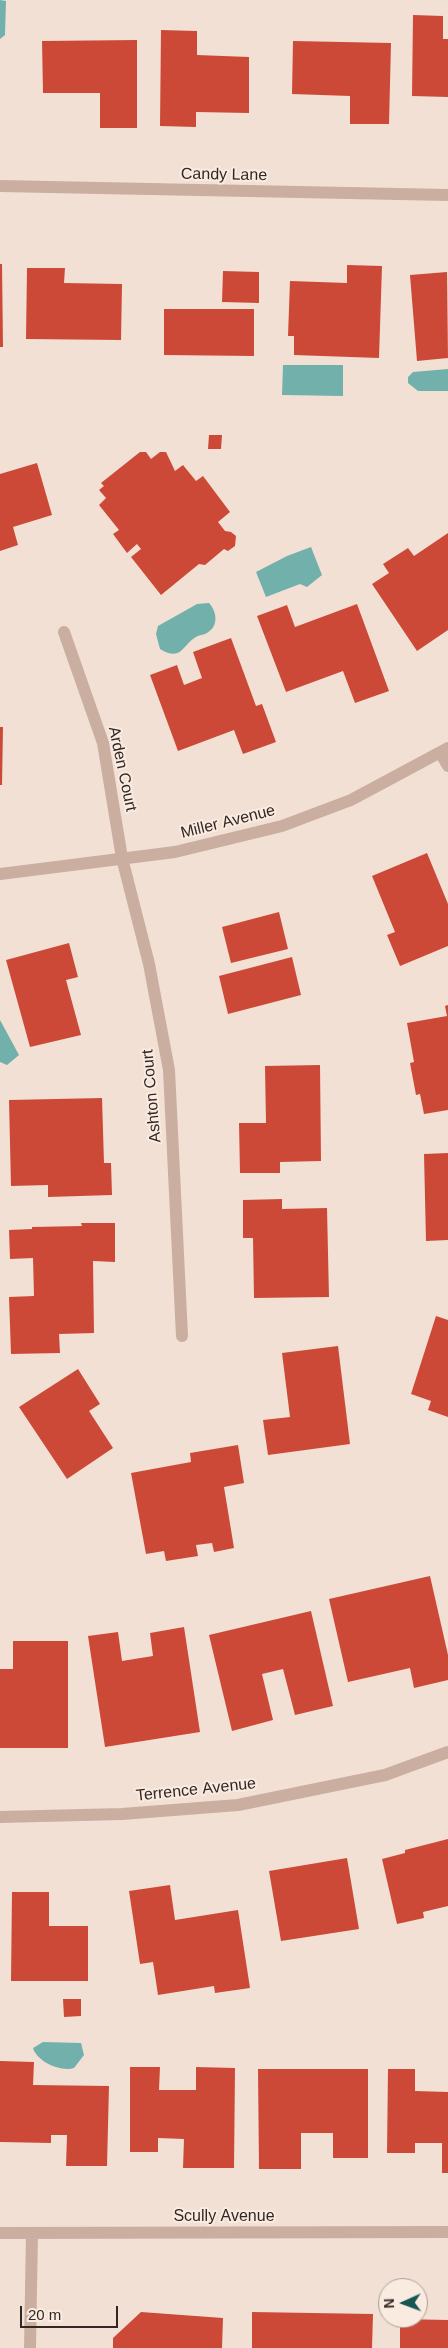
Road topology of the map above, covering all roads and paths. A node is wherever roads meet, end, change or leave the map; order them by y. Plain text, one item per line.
1 (0, 186) edge
2 (448, 195) edge
3 (64, 632) dead end
4 (444, 751) edge
5 (448, 766) edge
6 (122, 858) junction
7 (0, 874) edge
8 (182, 1336) dead end
9 (448, 1752) edge
10 (0, 1817) edge
11 (448, 2232) edge
12 (0, 2233) edge
13 (32, 2233) junction
14 (30, 2348) edge

1 - 2 street, Candy Lane
3 - 6 street, Arden Court
4 - 5 street
4 - 6 street, Miller Avenue
6 - 7 street, Miller Avenue
6 - 8 street, Ashton Court
9 - 10 street, Terrence Avenue
11 - 13 street, Scully Avenue
12 - 13 street, Scully Avenue
13 - 14 street

